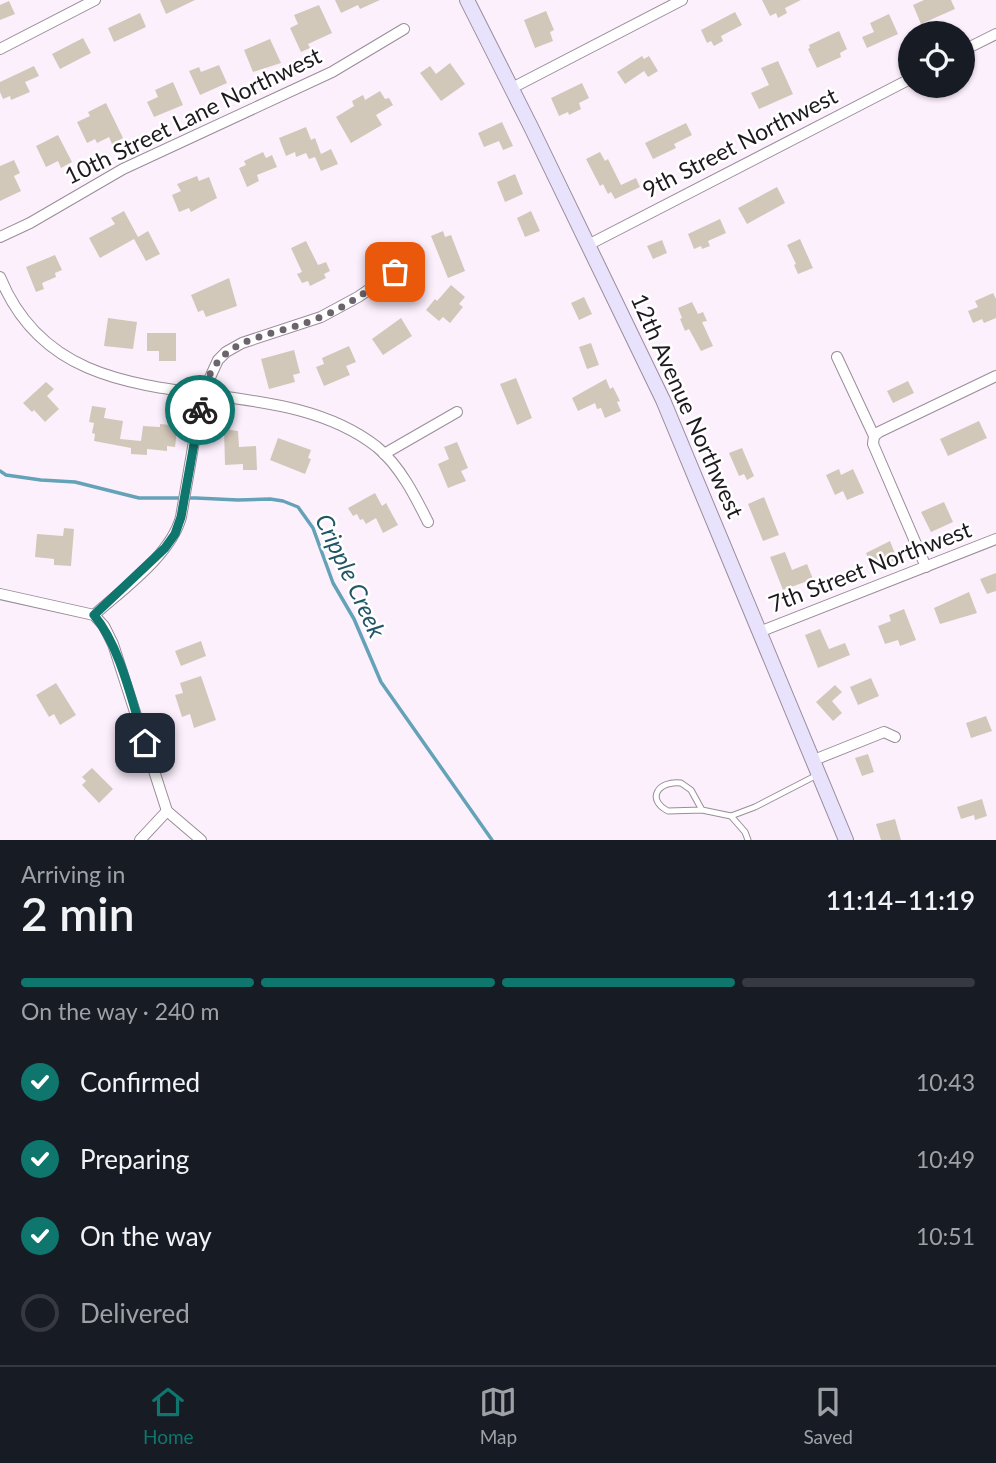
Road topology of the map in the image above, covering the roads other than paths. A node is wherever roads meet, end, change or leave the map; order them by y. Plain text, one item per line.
1 (95, 0) edge
2 (467, 0) edge
3 (682, 0) edge
4 (404, 29) dead end
5 (996, 34) edge
6 (975, 44) edge
7 (0, 48) edge
8 (898, 85) edge
9 (512, 88) junction
10 (0, 237) edge
11 (589, 245) junction
12 (395, 272) dead end
13 (0, 277) edge
14 (837, 357) dead end
15 (996, 376) edge
16 (202, 395) junction
17 (457, 411) dead end
18 (874, 436) junction
19 (384, 454) junction
20 (428, 522) dead end
21 (996, 540) edge
22 (926, 568) junction
23 (0, 594) edge
24 (94, 615) junction
25 (759, 632) junction
26 (895, 737) dead end
27 (816, 767) junction
28 (702, 810) junction
29 (167, 811) junction
30 (731, 816) junction
31 (140, 840) edge
32 (201, 840) edge
33 (748, 840) edge
34 (846, 840) edge

1 - 7 street
2 - 9 main road, 12th Avenue Northwest
3 - 9 street
4 - 10 street, 10th Street Lane Northwest
5 - 6 street
8 - 11 street, 9th Street Northwest
9 - 11 main road, 12th Avenue Northwest
11 - 25 main road, 12th Avenue Northwest
12 - 16 street
13 - 16 street
14 - 18 street
15 - 18 street
16 - 19 street
16 - 24 street
17 - 19 street
18 - 22 street
19 - 20 street
21 - 22 street, 7th Street Northwest
22 - 25 street, 7th Street Northwest
23 - 24 street
24 - 29 street
25 - 27 main road, 12th Avenue Northwest
26 - 27 street
27 - 30 lane
27 - 34 main road, 12th Avenue Northwest
28 - 28 lane
28 - 30 lane
29 - 31 street
29 - 32 street
30 - 33 lane

